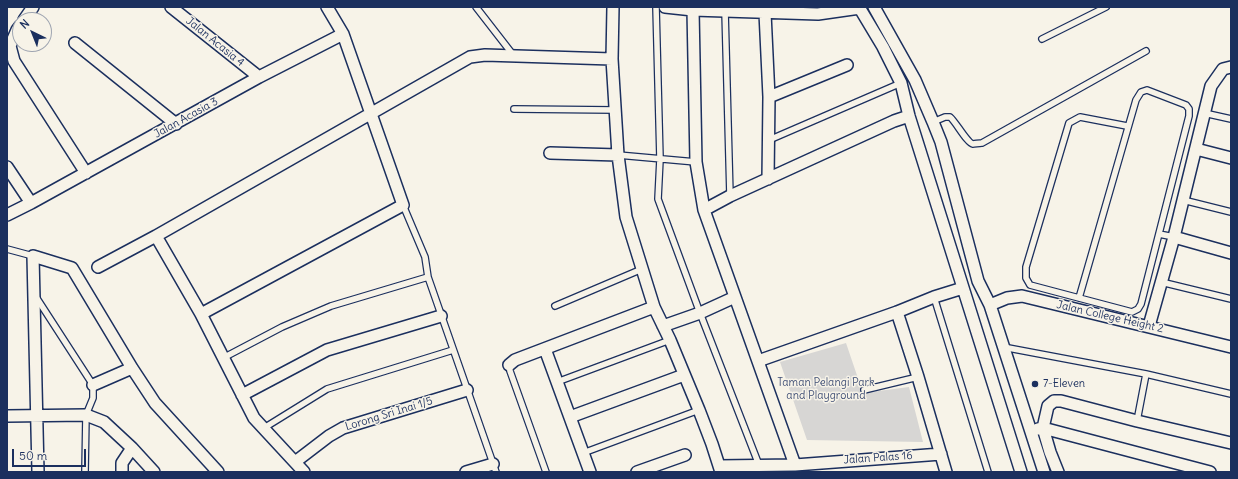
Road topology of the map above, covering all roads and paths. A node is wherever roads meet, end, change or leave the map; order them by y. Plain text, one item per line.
1 (171, 7) edge
2 (327, 7) edge
3 (476, 7) edge
4 (613, 7) edge
5 (656, 7) edge
6 (665, 7) edge
7 (874, 7) edge
8 (1106, 7) edge
9 (859, 8) edge
10 (693, 10) junction
11 (725, 11) junction
12 (765, 13) junction
13 (343, 34) junction
14 (1042, 39) dead end
15 (12, 41) edge
16 (75, 43) dead end
17 (1146, 51) dead end
18 (514, 56) junction
19 (612, 59) junction
20 (847, 65) dead end
21 (1227, 68) edge
22 (259, 77) junction
23 (902, 83) junction
24 (769, 97) junction
25 (514, 109) dead end
26 (616, 110) junction
27 (1204, 113) junction
28 (371, 114) junction
29 (909, 116) junction
30 (1231, 119) edge
31 (933, 122) junction
32 (176, 124) junction
33 (1128, 126) junction
34 (769, 140) junction
35 (1196, 148) junction
36 (550, 153) dead end
37 (618, 155) junction
38 (1231, 158) edge
39 (660, 159) junction
40 (696, 162) junction
41 (7, 167) edge
42 (86, 173) junction
43 (768, 180) junction
44 (730, 196) junction
45 (1182, 200) junction
46 (31, 204) junction
47 (403, 205) junction
48 (704, 210) junction
49 (1231, 212) edge
50 (7, 215) edge
51 (1159, 234) junction
52 (156, 236) junction
53 (1174, 237) junction
54 (7, 249) edge
55 (1231, 253) edge
56 (33, 256) junction
57 (98, 267) dead end
58 (642, 269) junction
59 (428, 277) junction
60 (1161, 282) junction
61 (962, 288) junction
62 (34, 294) junction
63 (735, 297) junction
64 (934, 297) junction
65 (1079, 298) junction
66 (1231, 299) edge
67 (990, 305) junction
68 (555, 306) dead end
69 (654, 307) junction
70 (897, 312) junction
71 (700, 313) junction
72 (201, 314) junction
73 (441, 316) junction
74 (663, 326) junction
75 (1149, 326) junction
76 (670, 340) junction
77 (1003, 346) junction
78 (1231, 347) edge
79 (545, 349) junction
80 (453, 350) junction
81 (223, 358) junction
82 (758, 361) junction
83 (509, 365) joint
84 (132, 368) junction
85 (1146, 374) junction
86 (684, 375) junction
87 (918, 377) junction
88 (557, 382) junction
89 (93, 386) junction
90 (467, 390) junction
91 (864, 390) dead end
92 (1231, 394) edge
93 (242, 395) junction
94 (698, 410) junction
95 (86, 414) junction
96 (7, 416) edge
97 (36, 416) junction
98 (570, 417) junction
99 (1137, 421) junction
100 (264, 428) junction
101 (1043, 428) junction
102 (1030, 430) junction
103 (1231, 443) edge
104 (132, 448) junction
105 (583, 453) junction
106 (941, 454) junction
107 (685, 455) dead end
108 (295, 462) junction
109 (759, 465) junction
110 (795, 465) junction
111 (122, 468) edge
112 (494, 468) edge
113 (720, 469) edge
114 (587, 471) edge
115 (38, 472) edge
116 (85, 472) edge
117 (130, 472) edge
118 (154, 472) edge
119 (218, 472) edge
120 (304, 472) edge
121 (466, 472) edge
122 (546, 472) edge
123 (638, 472) edge
124 (946, 472) edge
125 (988, 472) edge
126 (1021, 472) edge
127 (1044, 472) edge
128 (1058, 472) edge
129 (1210, 472) edge

1 - 22 street, Jalan Acasia 4
2 - 13 street
3 - 18 lane
4 - 19 street
5 - 39 lane
6 - 10 street
7 - 31 street
8 - 14 lane
9 - 12 street
9 - 23 street
10 - 11 street
10 - 40 street
11 - 12 street
11 - 44 lane
12 - 24 street
13 - 22 street, Jalan Acasia 3
13 - 28 street
15 - 42 street
16 - 32 street
17 - 31 lane
18 - 19 street
18 - 28 street
19 - 26 street
20 - 24 street
21 - 27 street
22 - 32 street, Jalan Acasia 3
23 - 29 street
23 - 34 lane
24 - 34 street
25 - 26 lane
26 - 37 street
27 - 30 lane
27 - 35 street
28 - 47 street
28 - 52 street
29 - 43 street
29 - 61 street
31 - 67 street
32 - 42 street, Jalan Acasia 3
33 - 51 lane
33 - 65 lane
33 - 65 lane
34 - 43 street
35 - 38 street
35 - 45 street
36 - 37 street
37 - 39 lane
37 - 58 street
39 - 40 lane
39 - 71 lane
40 - 48 street
41 - 46 street
42 - 46 street, Jalan Acasia 3
43 - 44 street
44 - 48 street
45 - 49 lane
45 - 53 street
46 - 50 street, Jalan Acasia 3
47 - 59 lane
47 - 72 street
48 - 63 street
51 - 53 lane
51 - 65 lane
52 - 57 street
52 - 72 street
53 - 55 street
53 - 60 street
54 - 56 lane
56 - 62 street
56 - 84 street
58 - 68 lane
58 - 69 street
59 - 73 lane
59 - 81 lane
60 - 66 lane
60 - 75 street
61 - 64 street
61 - 126 street
62 - 89 lane
62 - 97 street
63 - 71 street
63 - 82 street
64 - 70 street
64 - 125 lane
67 - 75 street, Jalan College Height 2
67 - 77 street
69 - 74 street
69 - 79 street
70 - 82 street
70 - 87 street
71 - 74 street
71 - 109 lane
72 - 81 street
73 - 80 lane
73 - 93 street
74 - 76 street
75 - 78 street, Jalan College Height 2
76 - 86 street
76 - 88 lane
77 - 85 lane
77 - 102 street
79 - 83 street
79 - 88 street
80 - 90 lane
80 - 100 lane
81 - 93 street
82 - 110 street
83 - 122 lane
84 - 89 street
84 - 119 street
85 - 92 lane
85 - 99 lane
86 - 94 street
86 - 98 street
87 - 91 lane
87 - 106 street
88 - 98 street
89 - 95 lane
90 - 108 street, Lorong Sri Inai 1/5
90 - 112 lane
93 - 100 street
94 - 105 lane
94 - 113 street
95 - 97 street
95 - 104 street
95 - 116 lane
96 - 97 street
97 - 115 street
98 - 105 street
99 - 101 street
99 - 103 street
100 - 108 street
101 - 102 street
101 - 128 street
101 - 129 street
102 - 127 street
104 - 111 street
104 - 118 street
105 - 114 street
106 - 110 street, Jalan Palas 16
106 - 124 street
107 - 123 street
108 - 120 street
109 - 110 street, Jalan Palas 16
109 - 113 street, Jalan Palas 16
111 - 117 street
112 - 121 street

